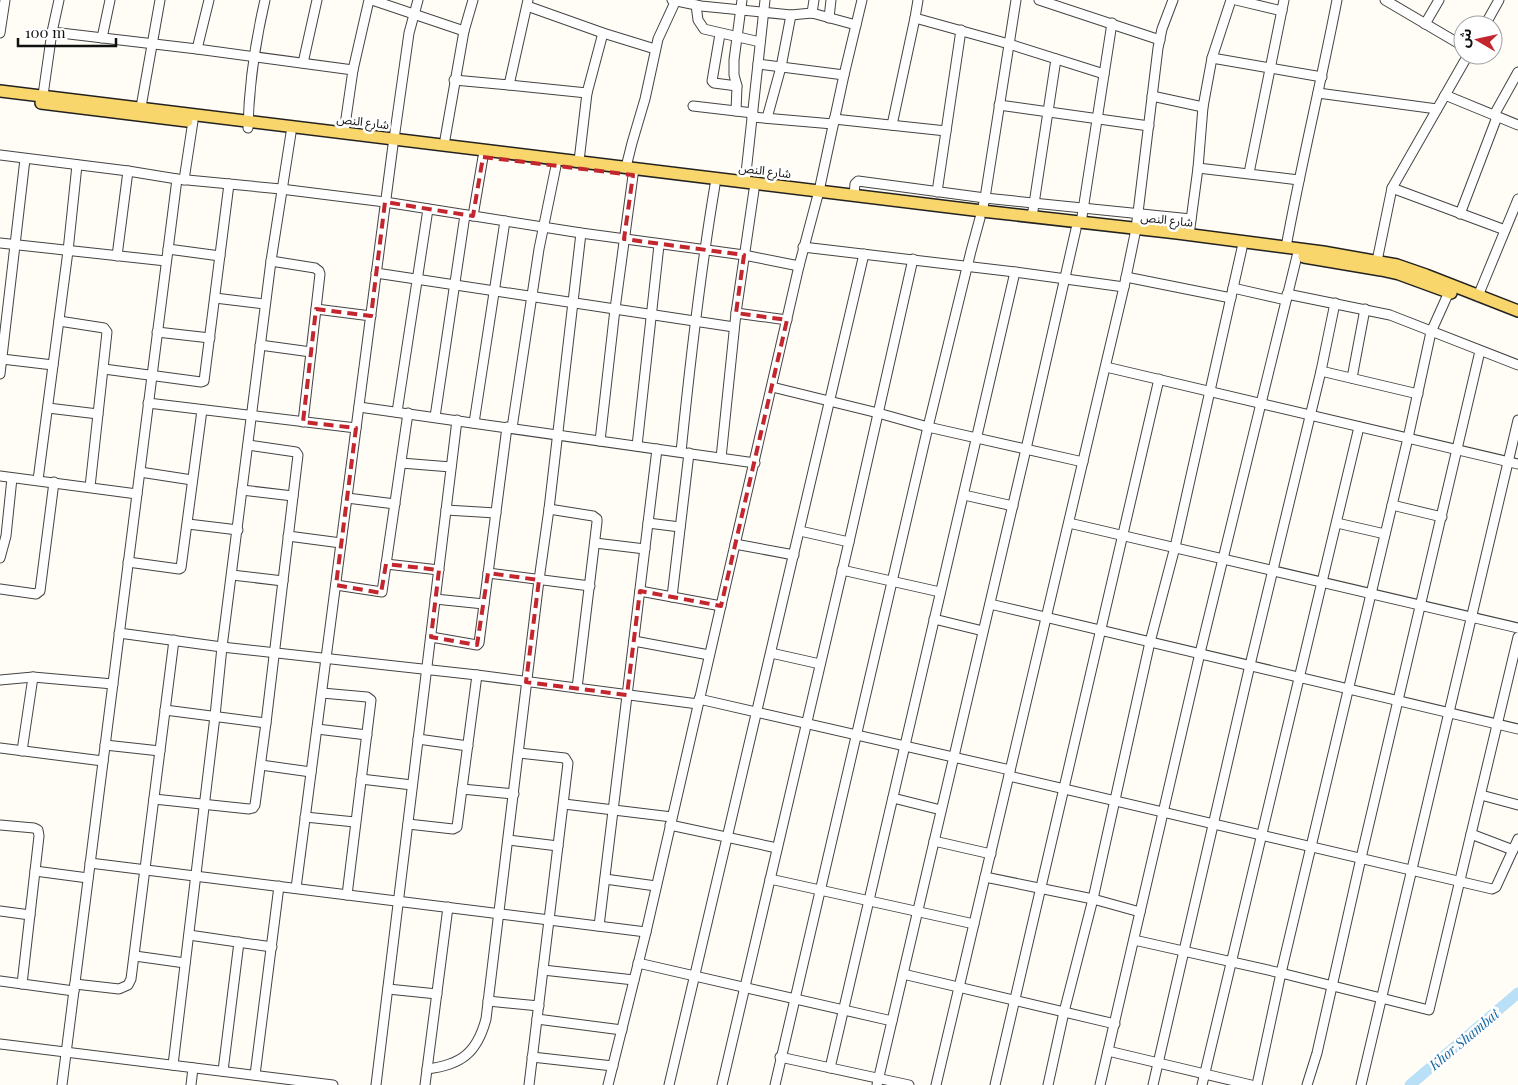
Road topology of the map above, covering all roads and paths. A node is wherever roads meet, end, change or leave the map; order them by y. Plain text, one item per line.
1 (5, 0) edge
2 (59, 0) edge
3 (110, 0) edge
4 (160, 0) edge
5 (209, 0) edge
6 (264, 0) edge
7 (317, 0) edge
8 (370, 0) edge
9 (418, 0) edge
10 (473, 0) edge
11 (674, 0) edge
12 (765, 0) edge
13 (814, 0) edge
14 (831, 0) edge
15 (862, 0) edge
16 (918, 0) edge
17 (1016, 0) edge
18 (1039, 0) edge
19 (1173, 0) edge
20 (1231, 0) edge
21 (1236, 0) edge
22 (1284, 0) edge
23 (1337, 0) edge
24 (1385, 0) edge
25 (1439, 0) edge
26 (1499, 0) edge
27 (528, 3) edge
28 (1066, 4) edge
29 (696, 5) junction
30 (741, 5) edge
31 (1282, 11) junction
32 (764, 12) junction
33 (812, 13) junction
34 (414, 15) junction
35 (791, 15) junction
36 (1491, 15) edge
37 (829, 18) junction
38 (915, 18) junction
39 (1112, 23) junction
40 (1425, 24) junction
41 (856, 25) junction
42 (0, 27) edge
43 (961, 30) junction
44 (464, 31) junction
45 (52, 32) junction
46 (603, 33) junction
47 (720, 34) junction
48 (102, 38) junction
49 (737, 38) junction
50 (1160, 40) junction
51 (1453, 40) edge
52 (760, 42) junction
53 (152, 44) junction
54 (1009, 44) junction
55 (197, 49) junction
56 (655, 49) junction
57 (253, 56) junction
58 (716, 57) junction
59 (1212, 58) junction
60 (1056, 59) junction
61 (734, 60) junction
62 (303, 63) junction
63 (758, 64) junction
64 (1462, 65) edge
65 (781, 66) junction
66 (1272, 68) junction
67 (353, 70) junction
68 (1518, 72) edge
69 (1104, 74) junction
70 (844, 75) junction
71 (1322, 77) junction
72 (454, 80) junction
73 (509, 85) junction
74 (737, 86) junction
75 (0, 91) edge
76 (588, 92) junction
77 (1318, 93) junction
78 (43, 95) junction
79 (1445, 95) junction
80 (1152, 96) junction
81 (0, 98) edge
82 (999, 105) junction
83 (693, 106) dead end
84 (141, 107) junction
85 (1203, 107) junction
86 (1437, 109) junction
87 (736, 111) junction
88 (1048, 112) junction
89 (752, 115) junction
90 (1495, 116) junction
91 (767, 118) junction
92 (1097, 119) junction
93 (193, 121) junction
94 (834, 122) junction
95 (248, 124) junction
96 (892, 125) junction
97 (1149, 126) junction
98 (1518, 126) edge
99 (946, 131) junction
100 (344, 132) junction
101 (291, 133) junction
102 (393, 142) junction
103 (444, 145) junction
104 (0, 155) edge
105 (483, 157) junction
106 (26, 158) junction
107 (540, 161) junction
108 (579, 161) junction
109 (77, 165) junction
110 (556, 166) junction
111 (1198, 168) junction
112 (631, 170) junction
113 (128, 171) junction
114 (1249, 174) junction
115 (181, 179) junction
116 (1299, 180) junction
117 (745, 182) junction
118 (229, 184) junction
119 (715, 185) junction
120 (892, 186) junction
121 (1392, 188) junction
122 (281, 189) junction
123 (754, 190) junction
124 (937, 192) junction
125 (818, 195) junction
126 (854, 195) junction
127 (986, 198) junction
128 (890, 199) junction
129 (1518, 199) edge
130 (386, 202) junction
131 (1035, 202) junction
132 (1084, 208) junction
133 (428, 209) junction
134 (1137, 214) junction
135 (1460, 214) junction
136 (469, 215) junction
137 (981, 215) junction
138 (1032, 217) junction
139 (1191, 219) junction
140 (505, 221) junction
141 (1078, 226) junction
142 (544, 227) junction
143 (1505, 230) junction
144 (1135, 233) junction
145 (581, 234) junction
146 (1189, 235) junction
147 (624, 239) junction
148 (0, 243) edge
149 (16, 245) junction
150 (659, 245) junction
151 (803, 247) junction
152 (168, 248) junction
153 (1242, 248) junction
154 (1286, 248) junction
155 (704, 250) junction
156 (68, 251) junction
157 (864, 254) junction
158 (117, 256) junction
159 (220, 256) junction
160 (744, 256) junction
161 (1297, 256) junction
162 (913, 259) junction
163 (166, 261) junction
164 (270, 261) junction
165 (1377, 261) junction
166 (799, 266) junction
167 (967, 266) junction
168 (1015, 272) junction
169 (376, 273) junction
170 (1126, 277) junction
171 (1064, 278) junction
172 (417, 279) junction
173 (455, 284) junction
174 (1124, 288) junction
175 (1233, 288) junction
176 (494, 290) junction
177 (1450, 292) junction
178 (1478, 296) junction
179 (532, 297) junction
180 (1286, 297) junction
181 (215, 298) junction
182 (1231, 298) junction
183 (572, 303) junction
184 (1335, 303) junction
185 (266, 304) junction
186 (316, 309) junction
187 (615, 309) junction
188 (1365, 309) junction
189 (1518, 310) edge
190 (4, 313) edge
191 (736, 313) junction
192 (651, 315) junction
193 (371, 316) junction
194 (1518, 318) edge
195 (787, 320) junction
196 (58, 321) junction
197 (695, 321) junction
198 (734, 327) junction
199 (157, 332) junction
200 (1431, 332) junction
201 (210, 338) junction
202 (260, 345) junction
203 (1480, 351) junction
204 (311, 352) junction
205 (2, 359) junction
206 (53, 365) junction
207 (1518, 365) edge
208 (1106, 366) junction
209 (104, 368) junction
210 (1321, 371) junction
211 (0, 374) edge
212 (152, 375) junction
213 (1352, 378) junction
214 (1159, 379) junction
215 (772, 388) junction
216 (1209, 391) junction
217 (1418, 394) junction
218 (830, 401) junction
219 (148, 403) junction
220 (1261, 403) junction
221 (359, 406) junction
222 (48, 408) junction
223 (202, 410) junction
224 (398, 412) junction
225 (878, 412) junction
226 (408, 413) junction
227 (98, 414) junction
228 (1310, 415) junction
229 (251, 416) junction
230 (435, 417) junction
231 (457, 420) junction
232 (1518, 420) edge
233 (303, 422) junction
234 (474, 423) junction
235 (928, 427) junction
236 (1360, 427) junction
237 (356, 428) junction
238 (510, 428) junction
239 (558, 434) junction
240 (976, 438) junction
241 (1408, 438) junction
242 (600, 441) junction
243 (248, 445) junction
244 (637, 446) junction
245 (657, 449) junction
246 (1026, 450) junction
247 (1458, 450) junction
248 (685, 452) junction
249 (721, 458) junction
250 (1083, 462) junction
251 (1508, 462) junction
252 (401, 463) junction
253 (755, 463) junction
254 (1518, 464) edge
255 (451, 467) junction
256 (140, 472) junction
257 (0, 476) edge
258 (12, 478) junction
259 (38, 480) junction
260 (192, 480) junction
261 (54, 482) junction
262 (90, 487) junction
263 (242, 490) junction
264 (137, 494) junction
265 (964, 494) junction
266 (293, 496) junction
267 (347, 498) junction
268 (395, 504) junction
269 (1392, 505) junction
270 (1013, 506) junction
271 (446, 510) junction
272 (549, 510) junction
273 (496, 514) junction
274 (1442, 516) junction
275 (648, 523) junction
276 (1069, 523) junction
277 (1337, 523) junction
278 (188, 524) junction
279 (680, 527) junction
280 (238, 530) junction
281 (800, 530) junction
282 (1385, 534) junction
283 (1123, 535) junction
284 (288, 536) junction
285 (849, 542) junction
286 (341, 543) junction
287 (595, 543) junction
288 (735, 544) junction
289 (1175, 547) junction
290 (645, 549) junction
291 (794, 555) junction
292 (0, 558) edge
293 (1224, 559) junction
294 (128, 562) junction
295 (386, 564) junction
296 (439, 570) junction
297 (842, 570) junction
298 (1273, 571) junction
299 (488, 573) junction
300 (232, 575) junction
301 (539, 580) junction
302 (283, 581) junction
303 (892, 581) junction
304 (1323, 582) junction
305 (336, 585) junction
306 (590, 586) junction
307 (0, 589) edge
308 (640, 592) junction
309 (940, 592) junction
310 (1371, 593) junction
311 (672, 597) junction
312 (435, 599) junction
313 (484, 604) junction
314 (990, 604) junction
315 (1421, 605) junction
316 (721, 606) junction
317 (1471, 616) junction
318 (1046, 617) junction
319 (934, 619) junction
320 (1518, 628) edge
321 (1101, 630) junction
322 (983, 631) junction
323 (119, 633) junction
324 (431, 637) junction
325 (1518, 637) edge
326 (174, 640) junction
327 (634, 641) junction
328 (1150, 642) junction
329 (222, 648) junction
330 (274, 653) junction
331 (771, 653) junction
332 (1200, 653) junction
333 (709, 655) junction
334 (326, 658) junction
335 (820, 664) junction
336 (1250, 666) junction
337 (427, 670) junction
338 (477, 675) junction
339 (33, 677) junction
340 (1300, 677) junction
341 (0, 680) edge
342 (526, 682) junction
343 (113, 684) junction
344 (577, 688) junction
345 (1349, 688) junction
346 (322, 693) junction
347 (627, 695) junction
348 (1399, 700) junction
349 (699, 702) junction
350 (165, 710) junction
351 (757, 711) junction
352 (1449, 712) junction
353 (215, 716) junction
354 (266, 723) junction
355 (807, 723) junction
356 (1497, 725) junction
357 (317, 729) junction
358 (1518, 729) edge
359 (856, 734) junction
360 (367, 735) junction
361 (418, 739) junction
362 (105, 745) junction
363 (468, 746) junction
364 (905, 746) junction
365 (0, 748) edge
366 (22, 751) junction
367 (160, 751) junction
368 (519, 753) junction
369 (954, 757) junction
370 (103, 761) junction
371 (261, 766) junction
372 (311, 772) junction
373 (1010, 773) junction
374 (361, 779) junction
375 (412, 785) junction
376 (1064, 788) junction
377 (462, 790) junction
378 (514, 794) junction
379 (1481, 795) junction
380 (893, 798) junction
381 (154, 799) junction
382 (1115, 800) junction
383 (564, 804) junction
384 (204, 805) junction
385 (1518, 805) edge
386 (613, 810) junction
387 (942, 810) junction
388 (1164, 812) junction
389 (305, 816) junction
390 (671, 821) junction
391 (355, 822) junction
392 (1214, 823) junction
393 (408, 824) junction
394 (0, 825) edge
395 (1471, 834) junction
396 (1263, 835) junction
397 (728, 837) junction
398 (1518, 839) edge
399 (508, 840) junction
400 (934, 841) junction
401 (558, 846) junction
402 (1312, 846) junction
403 (777, 848) junction
404 (1513, 850) junction
405 (991, 854) junction
406 (1361, 858) junction
407 (90, 863) junction
408 (1411, 869) junction
409 (146, 870) junction
410 (35, 871) junction
411 (196, 876) junction
412 (985, 877) junction
413 (88, 878) junction
414 (605, 879) junction
415 (770, 879) junction
416 (1459, 880) junction
417 (279, 886) junction
418 (656, 886) junction
419 (296, 888) junction
420 (1040, 889) junction
421 (820, 890) junction
422 (347, 895) junction
423 (1093, 899) junction
424 (869, 900) junction
425 (398, 901) junction
426 (448, 907) junction
427 (917, 911) junction
428 (0, 912) edge
429 (1140, 912) junction
430 (30, 914) junction
431 (499, 914) junction
432 (549, 920) junction
433 (974, 924) junction
434 (599, 926) junction
435 (646, 932) junction
436 (189, 935) junction
437 (1134, 940) junction
438 (239, 942) junction
439 (272, 946) junction
440 (1183, 950) junction
441 (135, 956) junction
442 (1232, 962) junction
443 (638, 963) junction
444 (185, 964) junction
445 (543, 970) junction
446 (1281, 973) junction
447 (903, 974) junction
448 (695, 976) junction
449 (634, 980) junction
450 (0, 981) edge
451 (22, 984) junction
452 (1333, 986) junction
453 (74, 987) junction
454 (959, 987) junction
455 (745, 988) junction
456 (388, 989) junction
457 (437, 994) junction
458 (1381, 997) junction
459 (794, 999) junction
460 (1015, 1000) junction
461 (488, 1001) junction
462 (539, 1006) junction
463 (843, 1010) junction
464 (1064, 1012) junction
465 (537, 1019) junction
466 (892, 1021) junction
467 (1115, 1024) junction
468 (622, 1030) junction
469 (0, 1044) edge
470 (1108, 1051) junction
471 (66, 1052) junction
472 (532, 1057) junction
473 (780, 1057) junction
474 (1158, 1062) junction
475 (173, 1065) junction
476 (613, 1066) junction
477 (193, 1068) junction
478 (830, 1068) junction
479 (427, 1069) junction
480 (223, 1071) junction
481 (1204, 1073) junction
482 (256, 1075) junction
483 (272, 1081) edge
484 (877, 1082) edge
485 (940, 1084) edge
486 (62, 1085) edge
487 (191, 1085) edge
488 (333, 1085) edge
489 (376, 1085) edge
490 (425, 1085) edge
491 (529, 1085) edge
492 (608, 1085) edge
493 (669, 1085) edge
494 (722, 1085) edge
495 (774, 1085) edge
496 (909, 1085) edge
497 (995, 1085) edge
498 (1048, 1085) edge
499 (1100, 1085) edge
500 (1152, 1085) edge
501 (1202, 1085) edge
502 (1250, 1085) edge
503 (1257, 1085) edge
504 (1308, 1085) edge
505 (1361, 1085) edge

1 - 42 street
2 - 45 street
3 - 48 street
4 - 53 street
5 - 55 street
6 - 57 street
7 - 62 street
8 - 34 street
8 - 67 street
9 - 34 street
10 - 44 street
11 - 29 street
11 - 56 street
12 - 32 street
13 - 33 street
14 - 37 street
15 - 41 street
16 - 38 street
17 - 54 street
18 - 28 street
19 - 50 street
20 - 59 street
21 - 31 street
22 - 31 street
23 - 71 street
24 - 40 street
25 - 40 street
26 - 36 street
27 - 46 street
27 - 73 street
28 - 39 street
29 - 30 street
29 - 47 street
30 - 32 street
30 - 49 street
31 - 66 street
32 - 35 street
32 - 52 street
33 - 35 street
33 - 37 street
34 - 44 street
34 - 102 street
35 - 65 street
37 - 41 street
38 - 43 street
38 - 96 street
39 - 50 street
39 - 69 street
40 - 51 street
41 - 70 street
43 - 54 street
43 - 99 street
44 - 72 street
45 - 48 street
45 - 78 street
46 - 56 street
46 - 76 street
47 - 49 street
47 - 58 street
48 - 53 street
49 - 52 street
49 - 61 street
50 - 80 street
52 - 63 street
53 - 55 street
53 - 84 street
54 - 60 street
54 - 82 street
55 - 57 street
56 - 112 street
57 - 62 street
57 - 95 street
58 - 61 street
58 - 74 street
59 - 66 street
59 - 85 street
60 - 69 street
60 - 88 street
61 - 74 street
62 - 67 street
63 - 65 street
63 - 89 street
64 - 79 street
65 - 70 street
65 - 91 street
66 - 71 street
66 - 114 street
67 - 100 street
68 - 90 street
69 - 92 street
70 - 94 street
71 - 77 street
72 - 73 street
72 - 103 street
73 - 76 street
74 - 87 street
75 - 78 main road, شارع النص
76 - 108 street
77 - 86 street
77 - 116 street
78 - 84 main road, شارع النص
79 - 86 street
79 - 90 street
80 - 85 street
80 - 97 street
81 - 93 main road, شارع النص
82 - 88 street
82 - 127 street
83 - 87 street
84 - 95 main road, شارع النص
85 - 111 street
86 - 121 street
87 - 89 street
88 - 92 street
88 - 131 street
89 - 91 street
89 - 117 street
90 - 98 street
90 - 135 street
91 - 94 street
92 - 97 street
92 - 132 street
93 - 95 main road, شارع النص
93 - 115 street
94 - 96 street
94 - 125 street
95 - 100 main road, شارع النص
95 - 101 main road, شارع النص
96 - 99 street
97 - 134 street
99 - 124 street
100 - 102 main road, شارع النص
101 - 102 main road, شارع النص
101 - 122 street
102 - 103 main road, شارع النص
102 - 105 main road, شارع النص
102 - 130 street
103 - 107 main road, شارع النص
104 - 106 street
105 - 107 main road, شارع النص
105 - 136 street
106 - 109 street
106 - 149 street
107 - 108 main road, شارع النص
107 - 110 main road, شارع النص
108 - 112 main road, شارع النص
109 - 113 street
109 - 156 street
110 - 112 main road, شارع النص
110 - 142 street
111 - 114 street
111 - 139 street
112 - 117 main road, شارع النص
112 - 119 main road, شارع النص
112 - 147 street
113 - 115 street
113 - 158 street
114 - 116 street
115 - 118 street
115 - 152 street
116 - 154 street
117 - 125 main road, شارع النص
118 - 122 street
118 - 159 street
119 - 123 main road, شارع النص
119 - 155 street
120 - 124 street
120 - 126 street
120 - 128 street
121 - 135 street
121 - 165 street
122 - 130 street
122 - 164 street
123 - 125 main road, شارع النص
123 - 160 street
124 - 127 street
125 - 126 main road, شارع النص
125 - 137 main road, شارع النص
125 - 151 street
126 - 128 main road, شارع النص
127 - 131 street
127 - 137 street
128 - 137 main road, شارع النص
129 - 143 street
130 - 133 street
130 - 169 street
131 - 132 street
131 - 138 street
132 - 134 street
132 - 141 street
133 - 136 street
133 - 172 street
134 - 139 street
134 - 144 street
135 - 143 street
136 - 140 street
136 - 173 street
137 - 138 main road, شارع النص
137 - 141 main road, شارع النص
137 - 167 street
138 - 141 main road, شارع النص
139 - 146 street
140 - 142 street
140 - 176 street
141 - 144 main road, شارع النص
141 - 171 street
142 - 145 street
142 - 179 street
143 - 178 street
144 - 146 main road, شارع النص
144 - 153 main road, شارع النص
144 - 170 street
145 - 147 street
145 - 183 street
146 - 154 main road, شارع النص
147 - 150 street
147 - 187 street
148 - 149 street
149 - 156 street
149 - 190 street
150 - 155 street
150 - 192 street
151 - 157 street
151 - 166 street
152 - 159 street
152 - 163 street
153 - 161 main road, شارع النص
153 - 175 street
154 - 165 main road, شارع النص
155 - 160 street
155 - 197 street
156 - 158 street
156 - 196 street
157 - 162 street
157 - 218 street
158 - 163 street
159 - 181 street
160 - 166 street
160 - 191 street
161 - 177 main road, شارع النص
161 - 180 street
162 - 167 street
162 - 225 street
163 - 199 street
164 - 185 street
164 - 186 street
165 - 178 main road, شارع النص
166 - 195 street
167 - 168 street
167 - 235 street
168 - 171 street
168 - 240 street
169 - 172 street
169 - 193 street
170 - 174 street
170 - 182 street
171 - 174 street
171 - 246 street
172 - 173 street
172 - 224 street
173 - 176 street
173 - 230 street
174 - 208 street
175 - 180 street
175 - 182 street
176 - 179 street
176 - 234 street
177 - 194 main road, شارع النص
177 - 200 street
178 - 189 main road, شارع النص
179 - 183 street
179 - 238 street
180 - 184 street
180 - 220 street
181 - 185 street
181 - 201 street
182 - 216 street
183 - 187 street
183 - 239 street
184 - 188 street
184 - 210 street
185 - 202 street
186 - 193 street
186 - 204 street
187 - 192 street
187 - 242 street
188 - 200 street
188 - 213 street
190 - 205 street
191 - 195 street
191 - 198 street
192 - 197 street
192 - 244 street
193 - 221 street
195 - 215 street
196 - 206 street
196 - 209 street
197 - 198 street
197 - 248 street
198 - 249 street
199 - 201 street
199 - 212 street
200 - 203 street
200 - 217 street
201 - 212 street
202 - 204 street
202 - 229 street
203 - 207 street
203 - 247 street
204 - 233 street
205 - 206 street
205 - 211 street
206 - 222 street
208 - 214 street
208 - 250 street
209 - 212 street
209 - 227 street
210 - 213 street
210 - 228 street
212 - 219 street
213 - 217 street
214 - 216 street
214 - 283 street
215 - 218 street
215 - 253 street
216 - 220 street
216 - 289 street
217 - 241 street
218 - 225 street
218 - 281 street
219 - 223 street
219 - 256 street
220 - 228 street
220 - 293 street
221 - 224 street
221 - 237 street
222 - 227 street
222 - 259 street
223 - 229 street
223 - 260 street
224 - 226 street
225 - 235 street
225 - 285 street
226 - 230 street
226 - 252 street
227 - 262 street
228 - 236 street
228 - 298 street
229 - 233 street
229 - 243 street
230 - 231 street
231 - 234 street
231 - 255 street
232 - 251 street
233 - 237 street
234 - 238 street
235 - 240 street
235 - 303 street
236 - 241 street
236 - 277 street
237 - 267 street
238 - 239 street
238 - 273 street
239 - 242 street
239 - 272 street
240 - 246 street
240 - 265 street
241 - 247 street
241 - 269 street
242 - 244 street
243 - 263 street
243 - 266 street
244 - 245 street
245 - 248 street
245 - 275 street
246 - 250 street
246 - 270 street
247 - 251 street
247 - 274 street
248 - 249 street
248 - 279 street
249 - 253 street
250 - 276 street
251 - 254 street
251 - 317 street
252 - 255 street
252 - 268 street
253 - 288 street
255 - 271 street
256 - 260 street
256 - 264 street
257 - 258 street
258 - 259 street
258 - 292 street
259 - 261 street
260 - 278 street
261 - 262 street
261 - 307 street
262 - 264 street
263 - 266 street
263 - 280 street
264 - 294 street
265 - 270 street
265 - 309 street
266 - 284 street
267 - 268 street
267 - 286 street
268 - 295 street
269 - 274 street
269 - 282 street
270 - 314 street
271 - 273 street
271 - 296 street
272 - 287 street
272 - 301 street
273 - 299 street
274 - 315 street
275 - 279 street
275 - 290 street
276 - 283 street
276 - 318 street
277 - 282 street
277 - 304 street
278 - 280 street
278 - 294 street
279 - 311 street
280 - 300 street
281 - 285 street
281 - 291 street
282 - 310 street
283 - 289 street
283 - 321 street
284 - 286 street
284 - 302 street
285 - 297 street
286 - 305 street
287 - 290 street
287 - 306 street
288 - 291 street
288 - 316 street
289 - 293 street
289 - 328 street
290 - 308 street
291 - 331 street
293 - 298 street
293 - 332 street
294 - 323 street
295 - 296 street
295 - 305 street
296 - 312 street
297 - 303 street
297 - 335 street
298 - 304 street
298 - 336 street
299 - 301 street
299 - 313 street
300 - 302 street
300 - 329 street
301 - 306 street
301 - 342 street
302 - 330 street
303 - 309 street
303 - 359 street
304 - 310 street
304 - 340 street
305 - 334 street
306 - 344 street
308 - 311 street
308 - 327 street
309 - 319 street
310 - 315 street
310 - 345 street
311 - 316 street
312 - 313 street
312 - 324 street
313 - 324 street
314 - 318 street
314 - 322 street
315 - 317 street
315 - 348 street
316 - 333 street
317 - 320 street
317 - 352 street
318 - 321 street
318 - 373 street
319 - 322 street
319 - 364 street
321 - 328 street
321 - 376 street
322 - 369 street
323 - 326 street
323 - 343 street
324 - 337 street
325 - 356 street
326 - 329 street
326 - 350 street
327 - 333 street
327 - 347 street
328 - 332 street
328 - 382 street
329 - 330 street
329 - 353 street
330 - 334 street
330 - 354 street
331 - 335 street
331 - 351 street
332 - 336 street
332 - 388 street
333 - 349 street
334 - 337 street
334 - 346 street
335 - 355 street
336 - 340 street
336 - 392 street
337 - 338 street
337 - 361 street
338 - 342 street
338 - 363 street
339 - 341 street
339 - 343 street
339 - 366 street
340 - 345 street
340 - 396 street
342 - 344 street
342 - 368 street
343 - 362 street
344 - 347 street
345 - 348 street
345 - 402 street
346 - 357 street
346 - 360 street
347 - 349 street
347 - 386 street
348 - 352 street
348 - 406 street
349 - 351 street
349 - 390 street
350 - 353 street
350 - 367 street
351 - 355 street
351 - 397 street
352 - 356 street
352 - 408 street
353 - 354 street
353 - 384 street
354 - 371 street
355 - 359 street
355 - 403 street
356 - 358 street
356 - 379 street
357 - 360 street
357 - 372 street
359 - 364 street
359 - 421 street
360 - 374 street
361 - 363 street
361 - 375 street
362 - 367 street
362 - 370 street
363 - 377 street
364 - 369 street
364 - 380 street
365 - 366 street
366 - 370 street
367 - 381 street
368 - 378 street
368 - 383 street
369 - 373 street
369 - 387 street
370 - 407 street
371 - 372 street
371 - 384 street
372 - 389 street
373 - 376 street
373 - 405 street
374 - 375 street
374 - 391 street
375 - 393 street
376 - 382 street
376 - 420 street
377 - 378 street
377 - 393 street
378 - 399 street
379 - 385 street
379 - 395 street
380 - 387 street
380 - 424 street
381 - 384 street
381 - 409 street
382 - 388 street
382 - 423 street
383 - 386 street
383 - 401 street
384 - 411 street
386 - 390 street
386 - 414 street
387 - 400 street
388 - 392 street
388 - 429 street
389 - 391 street
389 - 419 street
390 - 397 street
390 - 418 street
391 - 422 street
392 - 396 street
392 - 440 street
393 - 425 street
394 - 410 street
395 - 404 street
395 - 416 street
396 - 402 street
396 - 442 street
397 - 403 street
397 - 448 street
398 - 404 street
399 - 401 street
399 - 431 street
400 - 405 street
400 - 427 street
401 - 432 street
402 - 406 street
402 - 446 street
403 - 415 street
404 - 416 street
405 - 412 street
406 - 408 street
406 - 452 street
407 - 409 street
407 - 413 street
408 - 416 street
408 - 458 street
409 - 411 street
409 - 441 street
410 - 413 street
410 - 430 street
411 - 417 street
411 - 436 street
412 - 420 street
412 - 433 street
413 - 453 street
414 - 418 street
414 - 434 street
415 - 421 street
415 - 455 street
416 - 458 street
417 - 419 street
417 - 439 street
418 - 435 street
419 - 422 street
420 - 423 street
420 - 460 street
421 - 424 street
421 - 459 street
422 - 425 street
423 - 429 street
423 - 464 street
424 - 427 street
424 - 463 street
425 - 426 street
425 - 456 street
426 - 431 street
426 - 457 street
427 - 433 street
427 - 447 street
428 - 430 street
429 - 437 street
430 - 451 street
431 - 432 street
431 - 461 street
432 - 434 street
432 - 445 street
433 - 454 street
434 - 435 street
435 - 443 street
436 - 438 street
436 - 444 street
437 - 440 street
437 - 467 street
438 - 439 street
438 - 480 street
439 - 482 street
440 - 442 street
440 - 474 street
441 - 444 street
441 - 453 street
442 - 446 street
442 - 481 street
443 - 448 street
443 - 449 street
444 - 475 street
445 - 449 street
445 - 462 street
446 - 452 street
446 - 503 street
447 - 454 street
447 - 466 street
448 - 455 street
448 - 493 street
449 - 468 street
450 - 451 street
451 - 453 street
452 - 458 street
452 - 504 street
453 - 471 street
454 - 460 street
454 - 485 street
455 - 459 street
455 - 494 street
456 - 457 street
456 - 489 street
457 - 479 street
458 - 505 street
459 - 463 street
459 - 473 street
460 - 464 street
460 - 497 street
461 - 462 street
461 - 479 street
462 - 465 street
463 - 466 street
463 - 478 street
464 - 467 street
464 - 498 street
465 - 468 street
465 - 472 street
466 - 484 street
467 - 470 street
468 - 476 street
469 - 471 street
470 - 474 street
470 - 499 street
471 - 475 street
471 - 486 street
472 - 476 street
472 - 491 street
473 - 478 street
473 - 495 street
474 - 481 street
474 - 500 street
475 - 477 street
476 - 492 street
477 - 480 street
477 - 487 street
478 - 484 street
479 - 490 street
480 - 482 street
481 - 501 street
481 - 502 street
482 - 483 street
483 - 488 street
484 - 496 street

